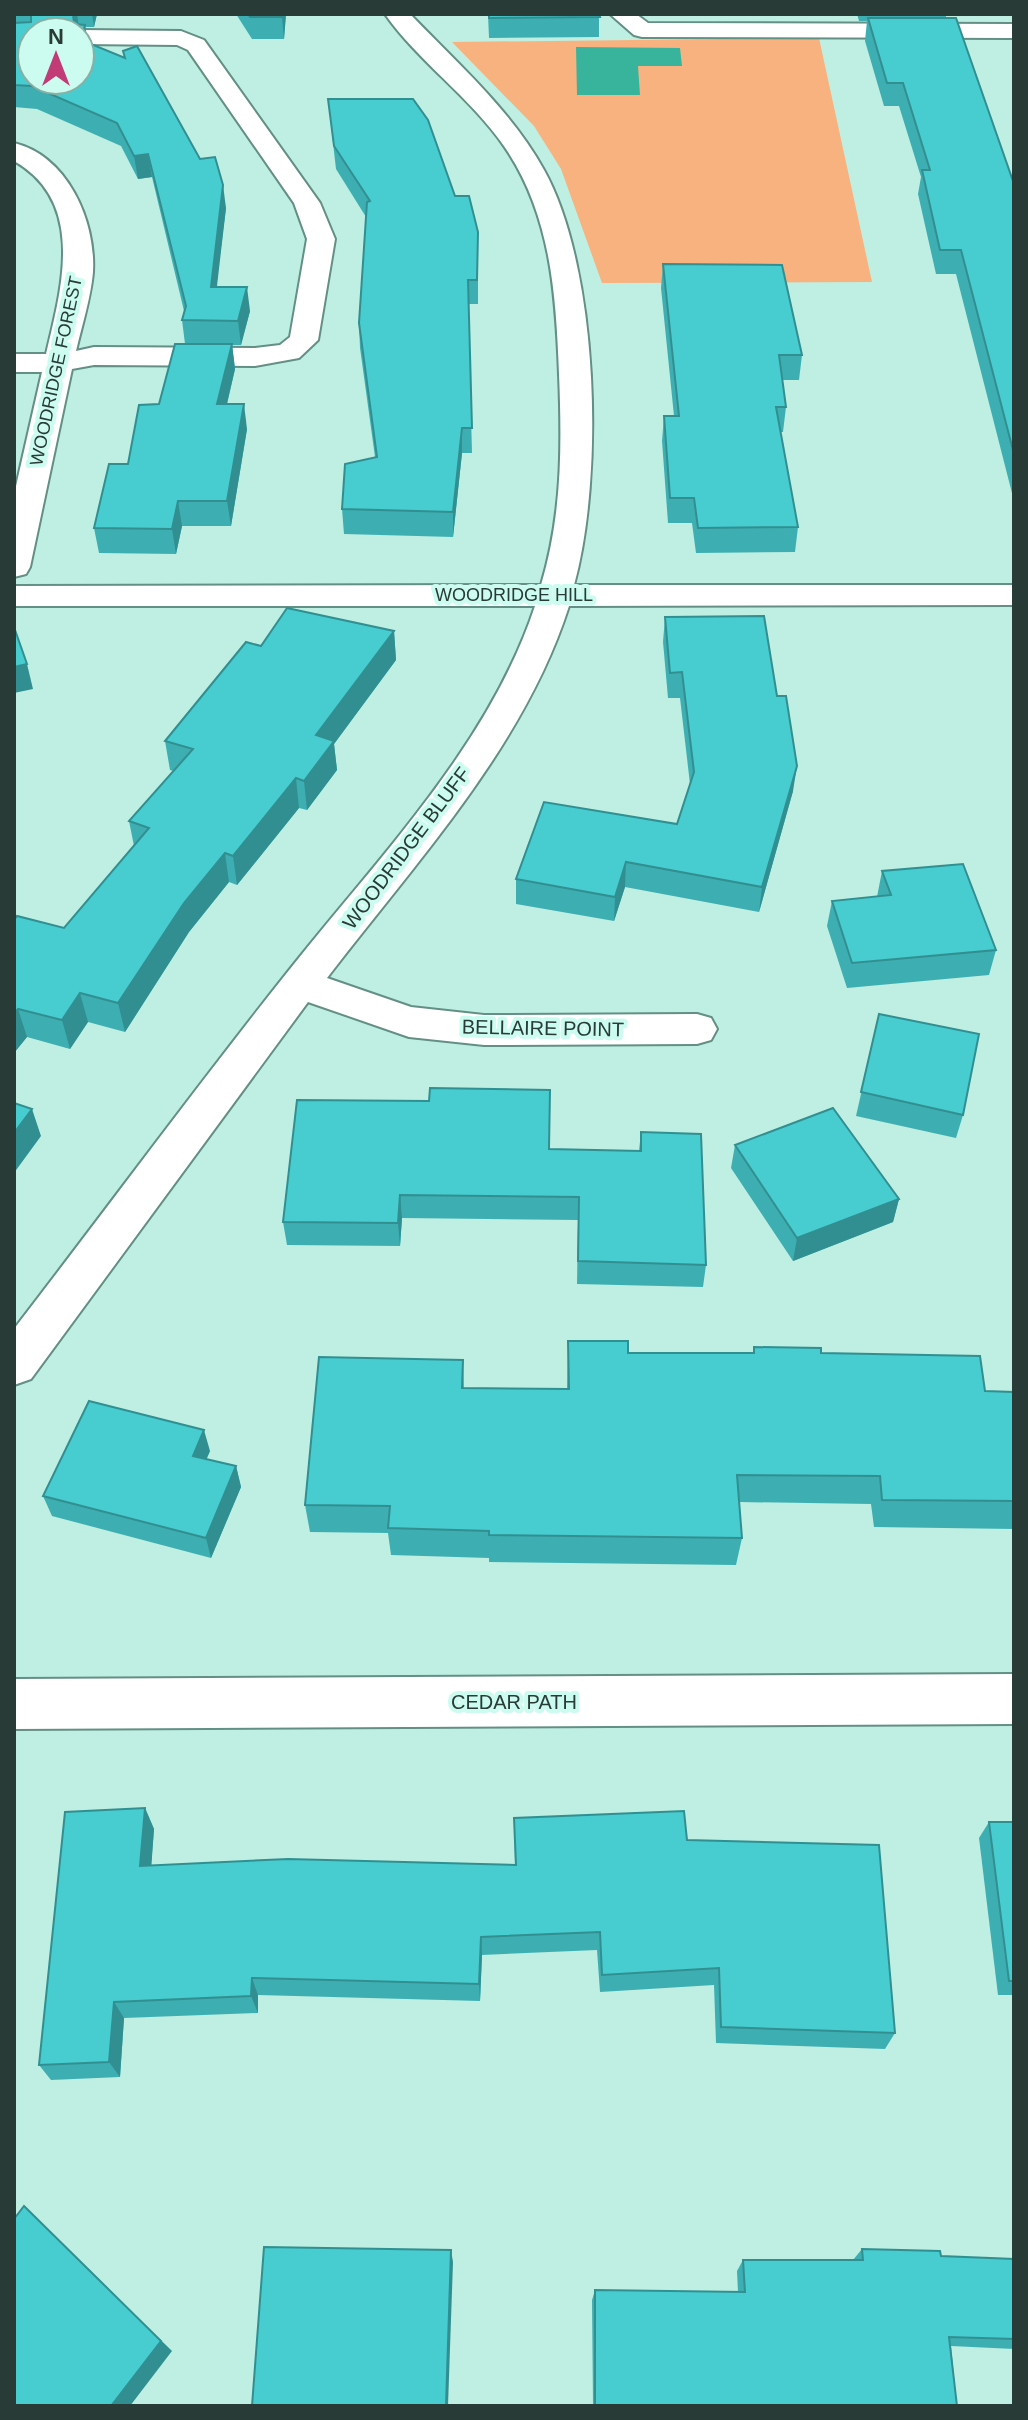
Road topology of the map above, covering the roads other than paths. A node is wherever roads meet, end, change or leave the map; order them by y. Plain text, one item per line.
1 (397, 14) edge
2 (622, 14) edge
3 (122, 26) edge
4 (1014, 31) edge
5 (96, 33) edge
6 (14, 151) edge
7 (14, 363) edge
8 (58, 363) junction
9 (14, 567) edge
10 (555, 595) junction
11 (1014, 595) edge
12 (14, 596) edge
13 (300, 984) junction
14 (697, 1029) dead end
15 (14, 1365) edge
16 (1014, 1699) edge
17 (14, 1704) edge

1 - 10 street, WOODRIDGE BLUFF
2 - 4 street
3 - 5 street
3 - 8 street
6 - 8 street, WOODRIDGE FOREST
7 - 8 street
8 - 9 street, WOODRIDGE FOREST
10 - 11 street, WOODRIDGE HILL
10 - 12 street, WOODRIDGE HILL
10 - 13 street, WOODRIDGE BLUFF
13 - 14 street, BELLAIRE POINT
13 - 15 street, WOODRIDGE BLUFF
16 - 17 street, CEDAR PATH

